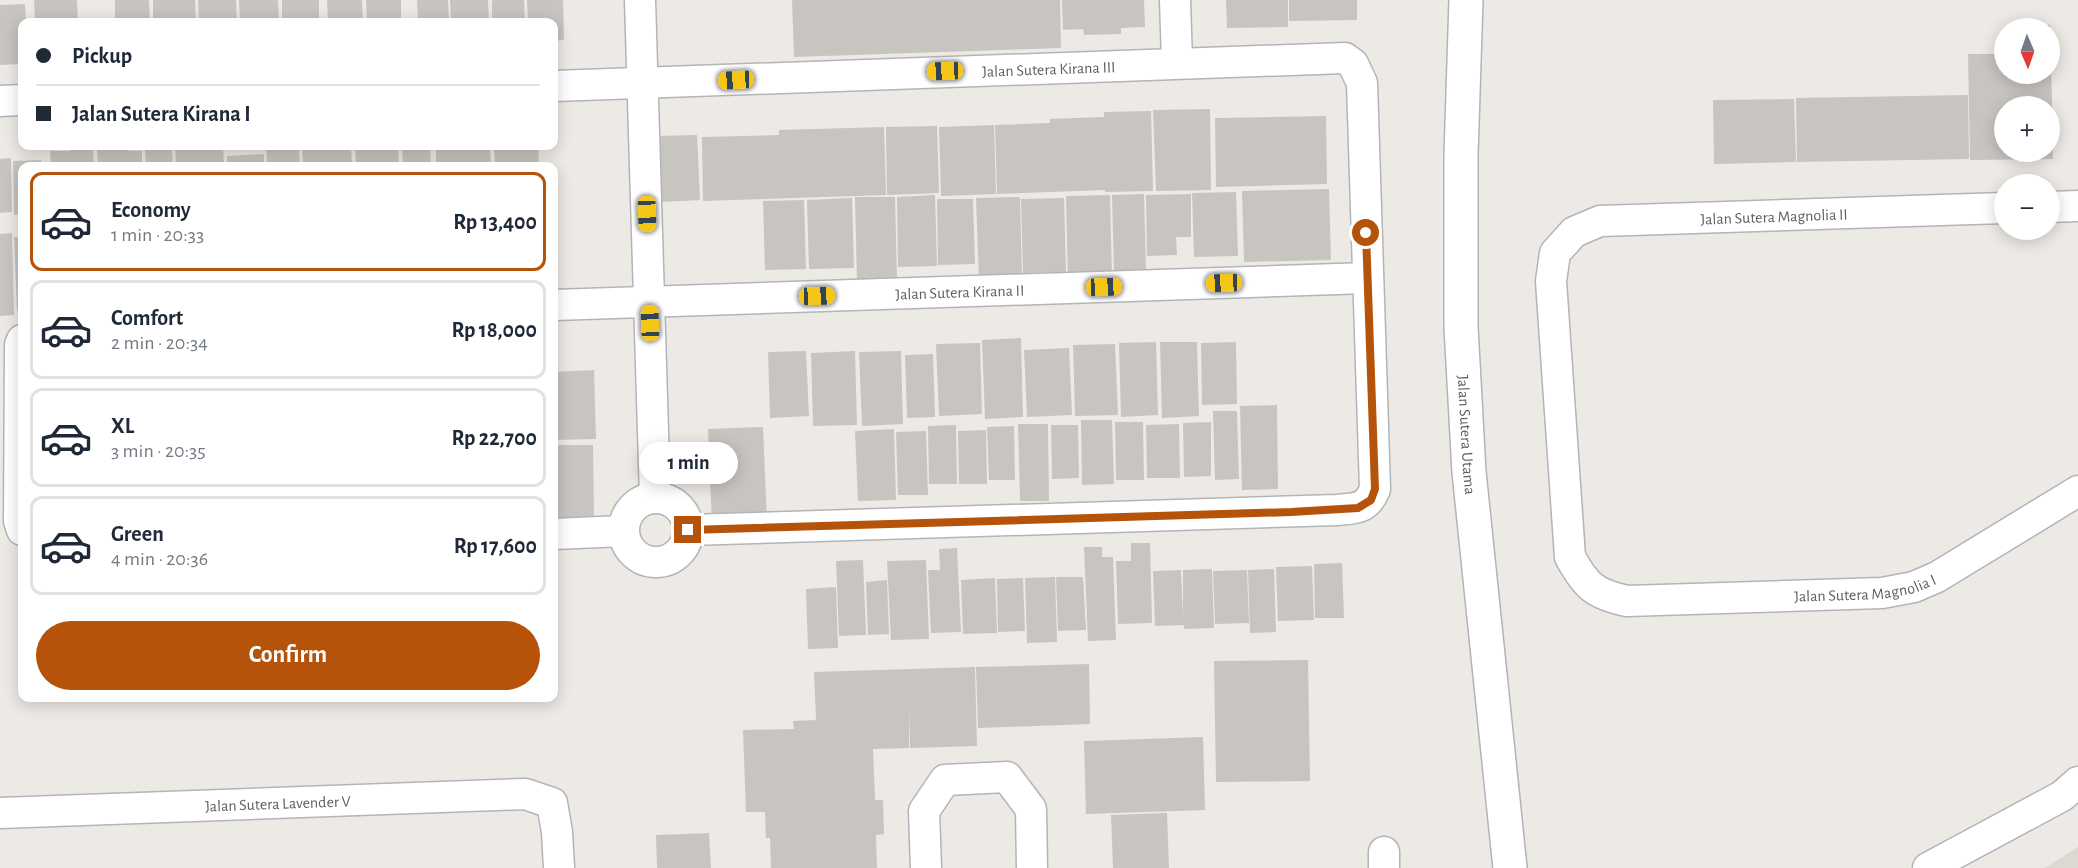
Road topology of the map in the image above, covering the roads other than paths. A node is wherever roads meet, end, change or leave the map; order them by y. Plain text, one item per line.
1 (640, 0) edge
2 (1175, 0) edge
3 (1466, 0) edge
4 (1177, 62) junction
5 (643, 83) junction
6 (558, 86) edge
7 (18, 100) edge
8 (0, 101) edge
9 (2078, 206) edge
10 (2060, 207) edge
11 (1994, 208) edge
12 (1367, 278) junction
13 (649, 301) junction
14 (558, 305) edge
15 (2078, 491) edge
16 (655, 498) junction
17 (688, 530) junction
18 (623, 531) junction
19 (558, 534) edge
20 (1627, 601) joint
21 (2078, 782) edge
22 (0, 813) edge
23 (559, 868) edge
24 (926, 868) edge
25 (1032, 868) edge
26 (1510, 868) edge
27 (1928, 868) edge

1 - 5 street
2 - 4 street
3 - 26 street, Jalan Sutera Utama
4 - 5 street, Jalan Sutera Kirana III
4 - 12 street, Jalan Sutera Kirana III
5 - 6 street, Jalan Sutera Kirana III
5 - 13 street
7 - 8 street
9 - 10 street
11 - 20 street, Jalan Sutera Magnolia II
12 - 13 street, Jalan Sutera Kirana II
12 - 17 street
13 - 14 street, Jalan Sutera Kirana II
13 - 16 street
15 - 20 street, Jalan Sutera Magnolia I
16 - 17 street
16 - 18 street
17 - 18 street
18 - 19 street
21 - 27 street
22 - 23 street, Jalan Sutera Lavender V
24 - 25 street

